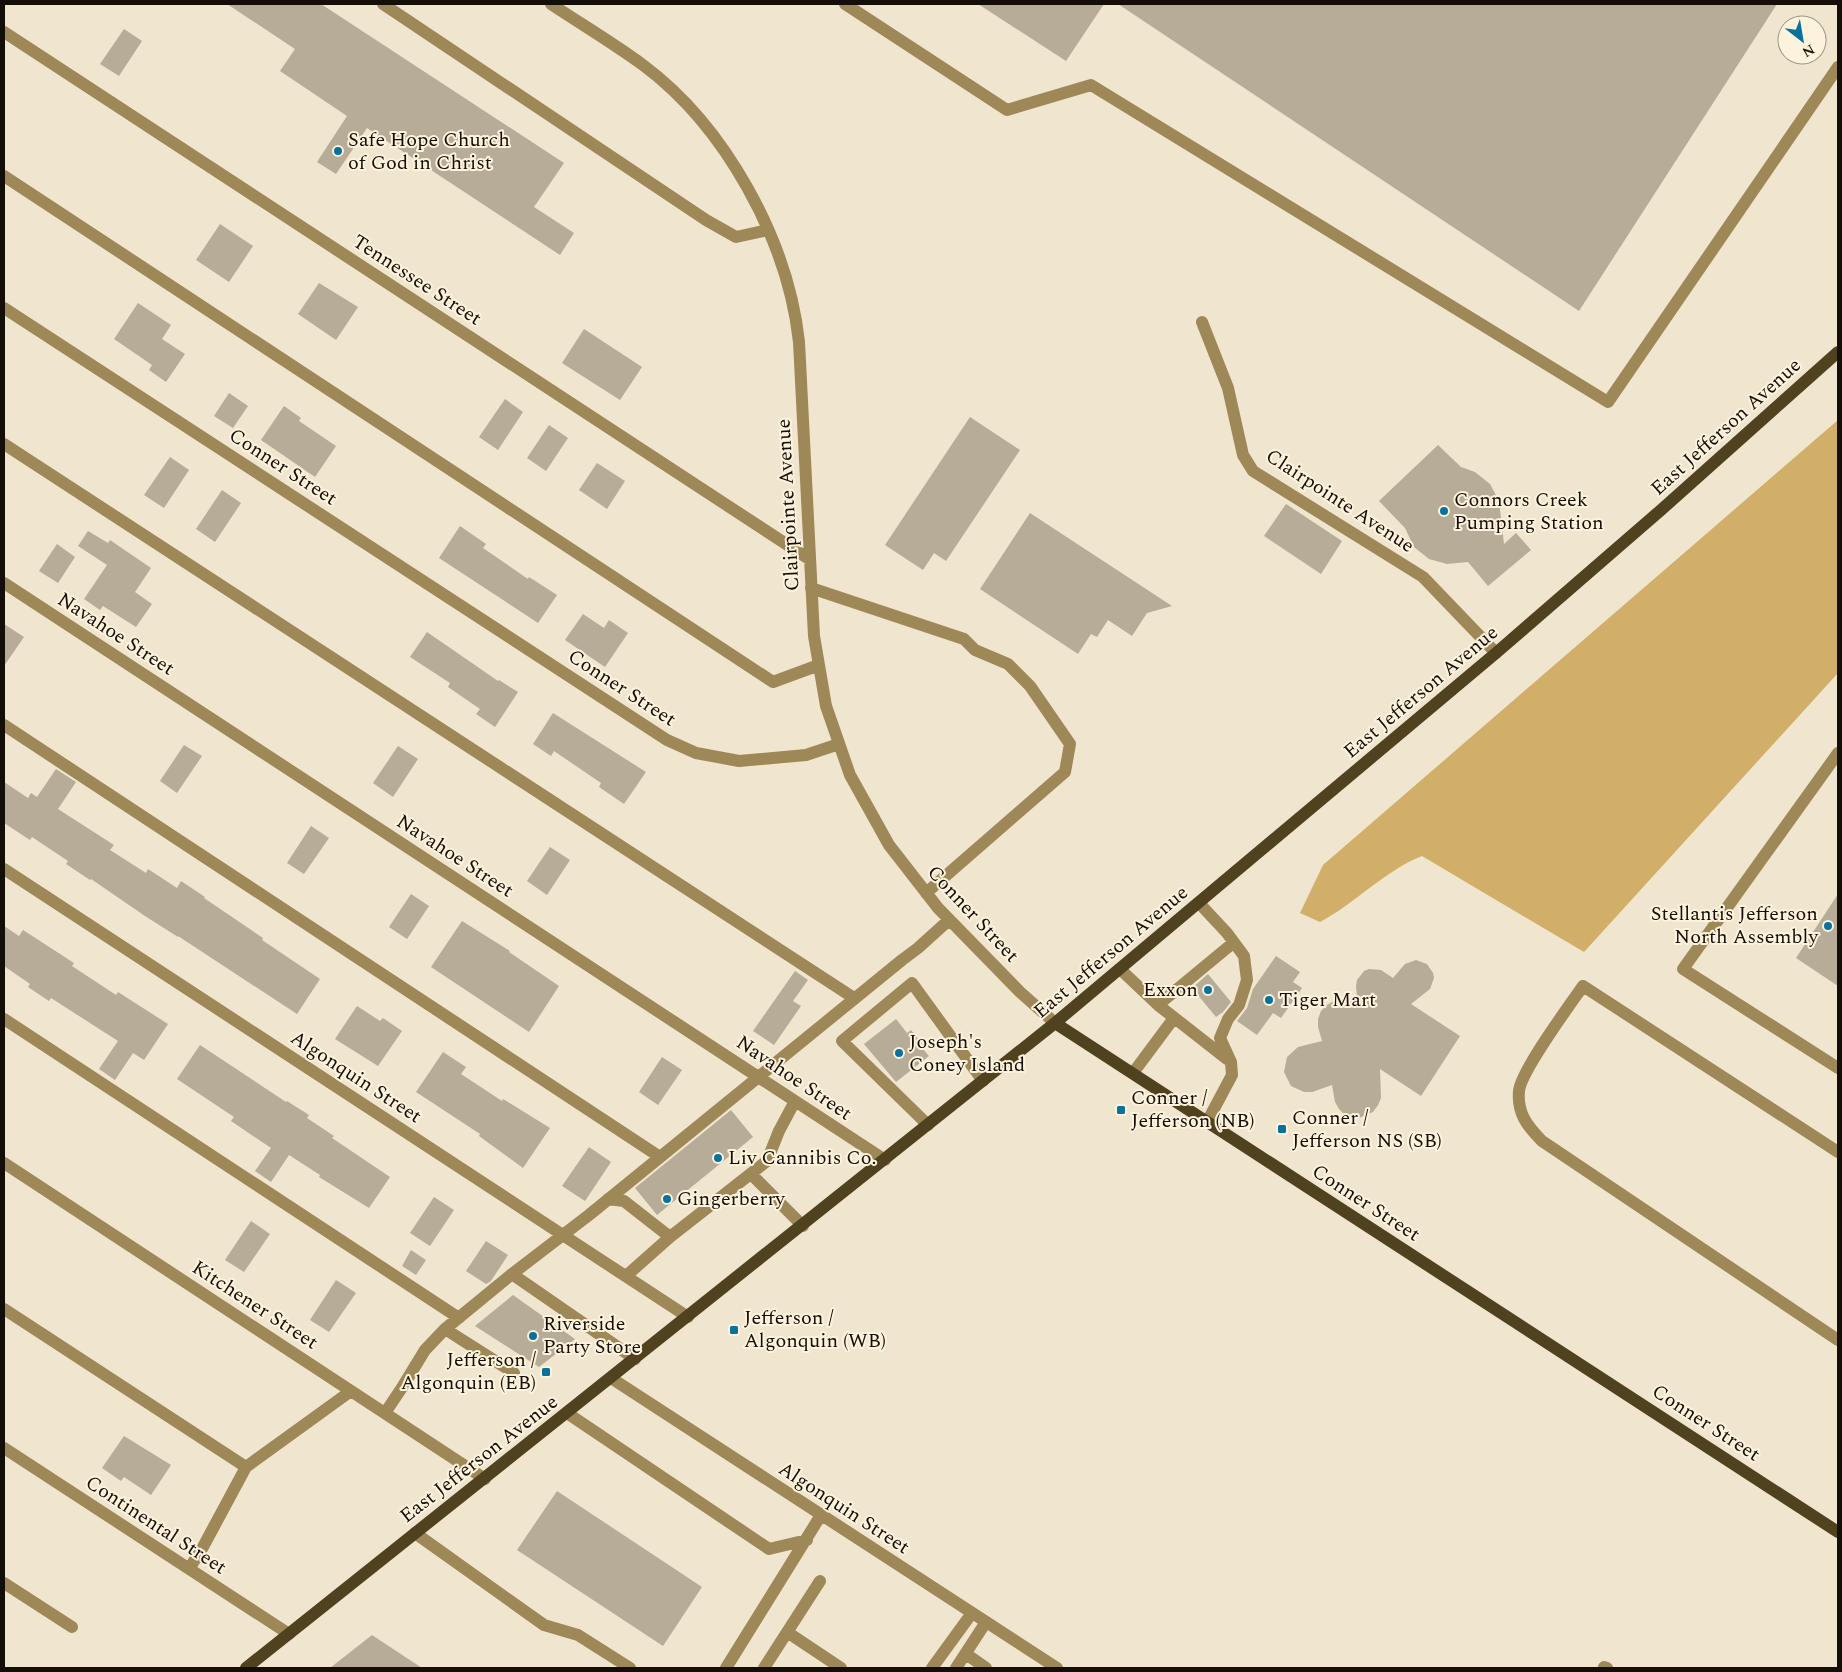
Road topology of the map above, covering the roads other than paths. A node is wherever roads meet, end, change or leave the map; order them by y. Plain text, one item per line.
1 (383, 4) edge
2 (551, 4) edge
3 (845, 4) edge
4 (4, 32) edge
5 (1838, 67) edge
6 (4, 176) edge
7 (768, 230) junction
8 (4, 308) edge
9 (1202, 322) dead end
10 (1838, 352) edge
11 (4, 444) edge
12 (809, 559) junction
13 (4, 583) edge
14 (811, 588) junction
15 (1496, 653) junction
16 (819, 665) junction
17 (4, 725) edge
18 (839, 744) junction
19 (1838, 753) edge
20 (4, 869) edge
21 (926, 893) junction
22 (1199, 903) junction
23 (950, 920) junction
24 (1233, 943) junction
25 (1120, 968) junction
26 (854, 998) junction
27 (1158, 1005) junction
28 (1174, 1018) junction
29 (4, 1019) edge
30 (1055, 1023) junction
31 (1231, 1062) junction
32 (1838, 1068) edge
33 (1133, 1073) junction
34 (759, 1076) junction
35 (983, 1081) junction
36 (795, 1101) junction
37 (1207, 1122) junction
38 (928, 1125) junction
39 (1838, 1152) edge
40 (660, 1156) junction
41 (885, 1160) junction
42 (4, 1163) edge
43 (751, 1174) junction
44 (608, 1199) junction
45 (803, 1226) junction
46 (564, 1235) junction
47 (670, 1237) junction
48 (512, 1274) junction
49 (626, 1276) junction
50 (4, 1309) edge
51 (688, 1317) junction
52 (459, 1318) junction
53 (445, 1329) junction
54 (1838, 1340) edge
55 (635, 1360) junction
56 (514, 1373) dead end
57 (611, 1378) junction
58 (351, 1391) junction
59 (385, 1413) junction
60 (567, 1413) junction
61 (4, 1448) edge
62 (246, 1467) junction
63 (485, 1479) junction
64 (822, 1515) junction
65 (1838, 1532) edge
66 (415, 1533) junction
67 (806, 1540) junction
68 (189, 1569) junction
69 (820, 1581) dead end
70 (4, 1583) edge
71 (972, 1613) junction
72 (986, 1622) junction
73 (72, 1627) dead end
74 (787, 1632) junction
75 (289, 1634) junction
76 (966, 1654) junction
77 (246, 1668) edge
78 (630, 1668) edge
79 (726, 1668) edge
80 (764, 1668) edge
81 (841, 1668) edge
82 (932, 1668) edge
83 (956, 1668) edge
84 (986, 1668) edge
85 (1057, 1668) edge

1 - 7 street
2 - 7 street, Clairpointe Avenue
3 - 5 street
4 - 12 street, Tennessee Street
6 - 16 street
7 - 12 street, Clairpointe Avenue
8 - 18 street, Conner Street
9 - 15 street, Clairpointe Avenue
10 - 15 main road, East Jefferson Avenue
11 - 26 street
12 - 14 street, Clairpointe Avenue
13 - 34 street, Navahoe Street
14 - 16 street, Clairpointe Avenue
14 - 21 street
15 - 22 main road, East Jefferson Avenue
16 - 18 street, Clairpointe Avenue
17 - 40 street
18 - 21 street, Conner Street
19 - 32 street
20 - 46 street, Algonquin Street
21 - 23 street, Conner Street
22 - 24 street
22 - 25 main road, East Jefferson Avenue
23 - 26 street
23 - 30 street, Conner Street
24 - 27 street
24 - 31 street
25 - 27 street
25 - 30 main road, East Jefferson Avenue
26 - 34 street
27 - 28 street
28 - 31 street
28 - 33 street
29 - 52 street
30 - 33 main road, Conner Street
30 - 35 main road, East Jefferson Avenue
31 - 37 street
33 - 37 main road, Conner Street
34 - 36 street, Navahoe Street
34 - 40 street
35 - 38 main road, East Jefferson Avenue
35 - 38 street
36 - 41 street, Navahoe Street
36 - 43 street
37 - 65 main road, Conner Street
38 - 41 main road, East Jefferson Avenue
39 - 54 street
40 - 44 street
41 - 45 main road, East Jefferson Avenue
42 - 58 street, Kitchener Street
43 - 45 street
43 - 47 street
44 - 46 street
44 - 47 street
45 - 51 main road, East Jefferson Avenue
46 - 48 street
46 - 49 street, Algonquin Street
47 - 49 street
48 - 52 street
48 - 55 street
49 - 51 street, Algonquin Street
50 - 62 street
51 - 55 main road, East Jefferson Avenue
52 - 53 street
53 - 56 street
53 - 59 street
55 - 57 main road, East Jefferson Avenue
57 - 60 main road, East Jefferson Avenue
57 - 64 street, Algonquin Street
58 - 59 street, Kitchener Street
58 - 62 street
59 - 63 street, Kitchener Street
60 - 63 main road, East Jefferson Avenue
60 - 67 street
61 - 68 street, Continental Street
62 - 68 street
63 - 66 main road, East Jefferson Avenue
64 - 67 street
64 - 71 street, Algonquin Street
66 - 75 main road, East Jefferson Avenue
66 - 78 street
67 - 79 street
68 - 75 street, Continental Street
69 - 74 street
70 - 73 street
71 - 72 street, Algonquin Street
71 - 82 street
72 - 76 street
72 - 85 street, Algonquin Street
74 - 80 street
74 - 81 street
75 - 77 main road, East Jefferson Avenue
76 - 83 street
76 - 84 street

